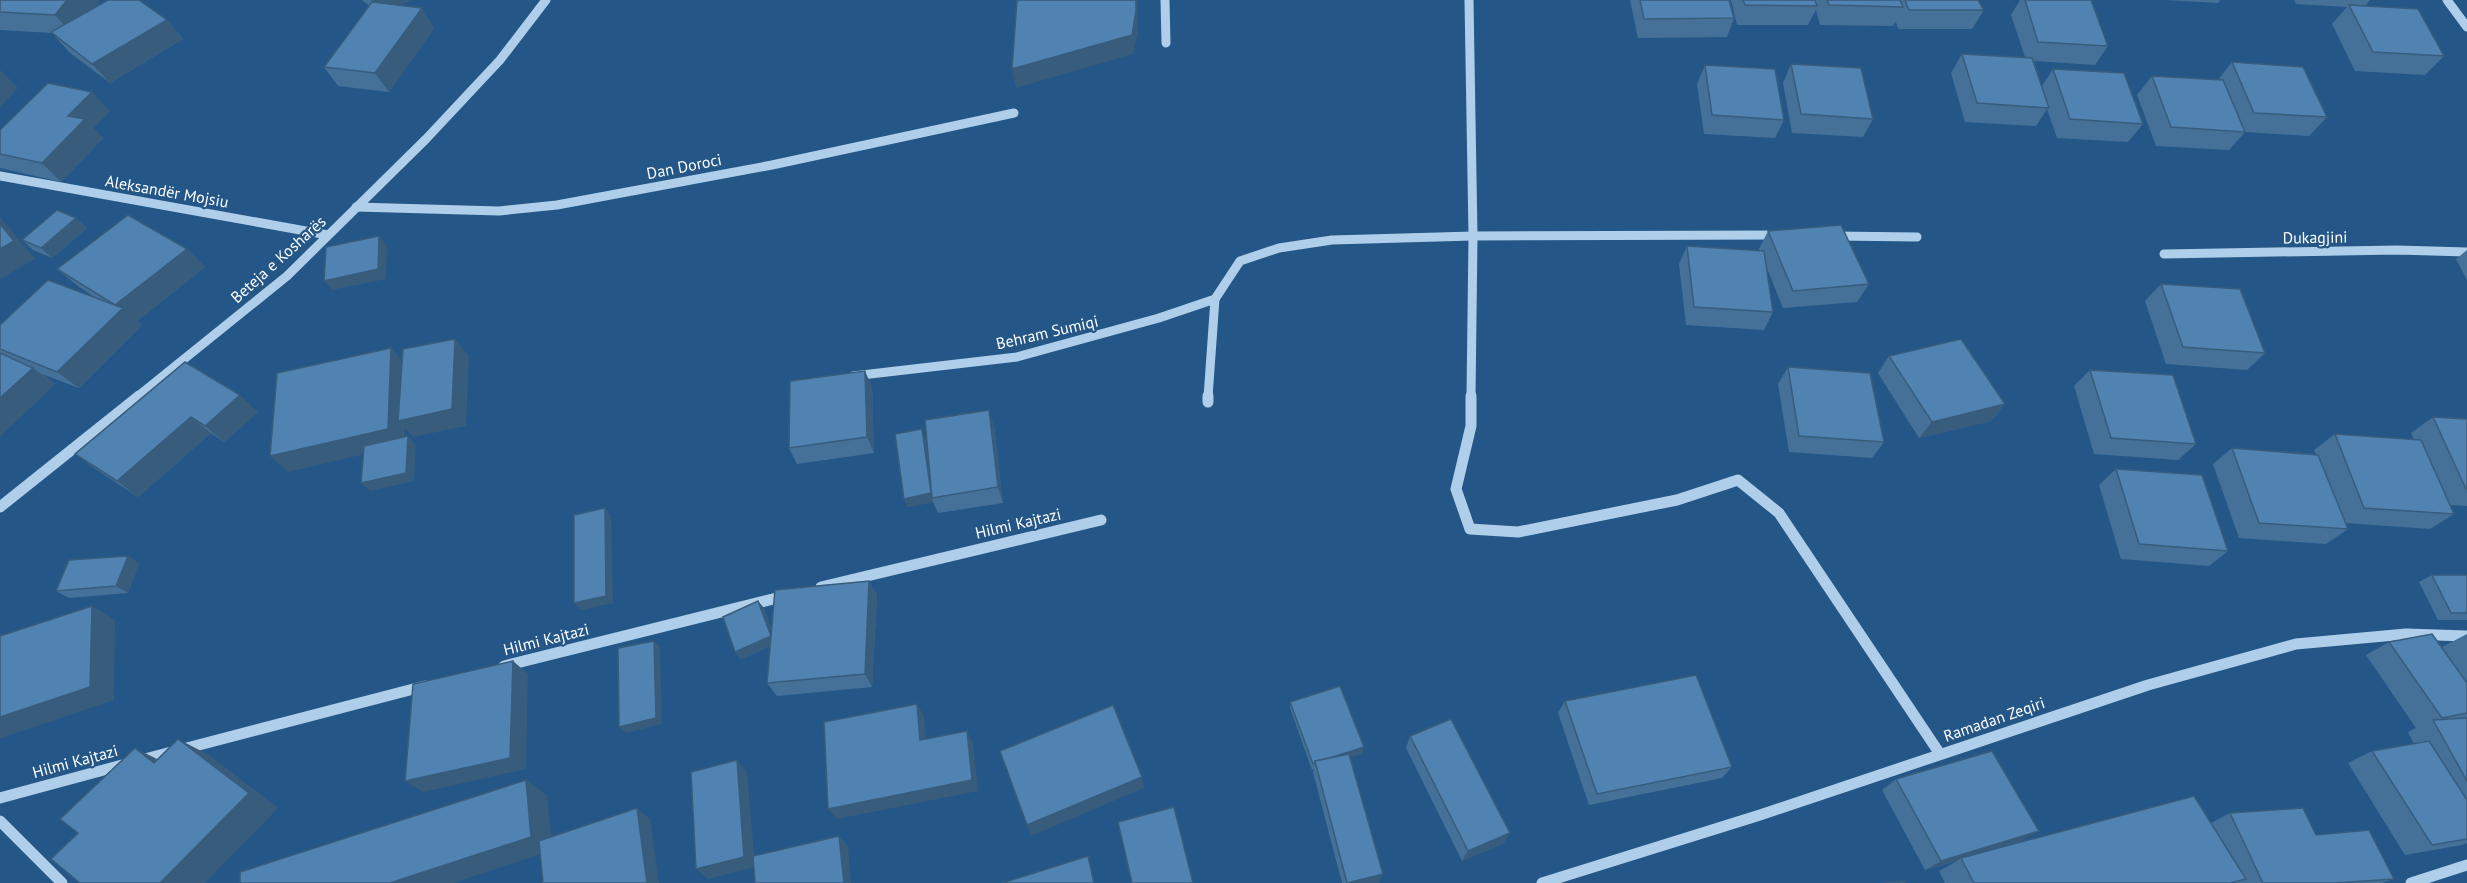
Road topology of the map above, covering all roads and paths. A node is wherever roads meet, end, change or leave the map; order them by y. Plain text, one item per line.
1 (546, 0) edge
2 (1165, 0) edge
3 (1468, 0) edge
4 (2447, 0) edge
5 (2467, 27) edge
6 (1166, 43) dead end
7 (1014, 114) dead end
8 (0, 176) edge
9 (356, 207) junction
10 (328, 235) junction
11 (1473, 236) junction
12 (1793, 236) edge
13 (1827, 236) edge
14 (1917, 237) dead end
15 (2467, 252) edge
16 (2164, 254) dead end
17 (1215, 299) junction
18 (846, 377) edge
19 (1208, 402) dead end
20 (0, 507) edge
21 (1101, 520) dead end
22 (2467, 636) edge
23 (489, 670) edge
24 (432, 684) edge
25 (1940, 754) junction
26 (0, 798) edge
27 (0, 821) edge
28 (2467, 865) edge
29 (62, 883) edge
30 (1542, 883) edge
31 (2411, 883) edge

1 - 9 street, Beteja e Kosharës
2 - 6 street
3 - 11 street
4 - 5 street
7 - 9 street, Dan Doroci
8 - 10 street, Aleksandër Mojsiu
9 - 10 street, Beteja e Kosharës
10 - 20 street, Beteja e Kosharës
11 - 12 street
11 - 17 street
11 - 25 street
13 - 14 street
15 - 16 street, Dukagjini
17 - 18 street, Behram Sumiqi
17 - 19 street
21 - 23 street, Hilmi Kajtazi
22 - 25 street, Ramadan Zeqiri
24 - 26 street, Hilmi Kajtazi
25 - 30 street, Ramadan Zeqiri
27 - 29 street
28 - 31 street

